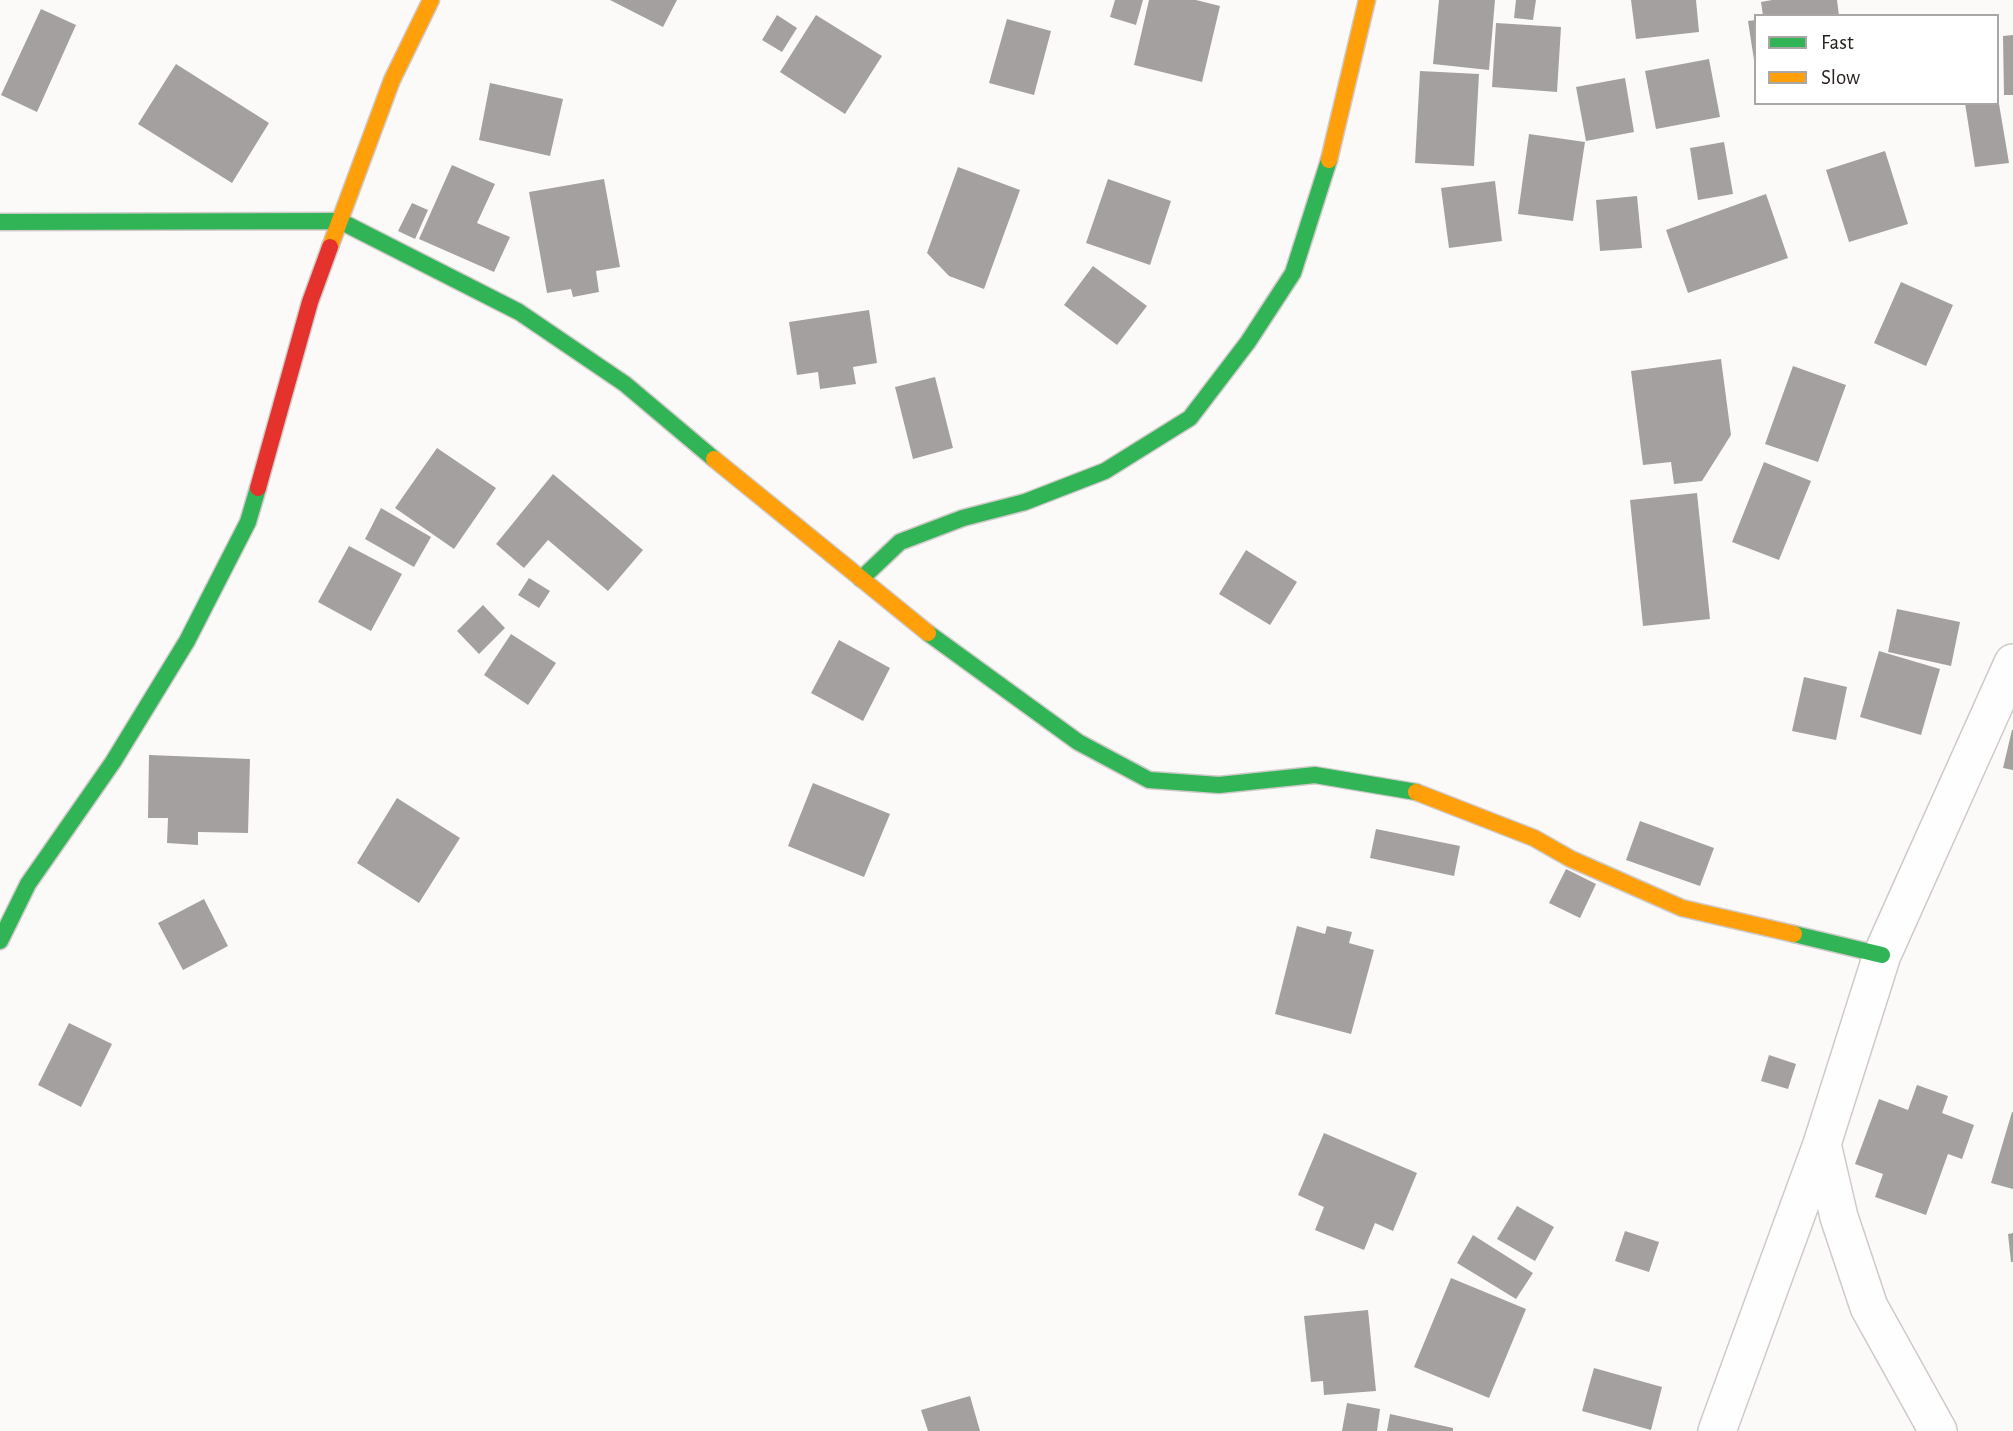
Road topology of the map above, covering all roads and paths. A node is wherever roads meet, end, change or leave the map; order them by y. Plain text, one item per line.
1 (431, 0) edge
2 (1367, 0) edge
3 (340, 221) junction
4 (0, 222) edge
5 (861, 579) junction
6 (2013, 663) edge
7 (0, 941) edge
8 (1882, 956) junction
9 (1822, 1144) junction
10 (1717, 1431) edge
11 (1938, 1431) edge

1 - 3 street
2 - 5 street
3 - 4 street
3 - 5 street
3 - 7 street
5 - 8 street
6 - 8 street
8 - 9 street
9 - 10 street
9 - 11 street

